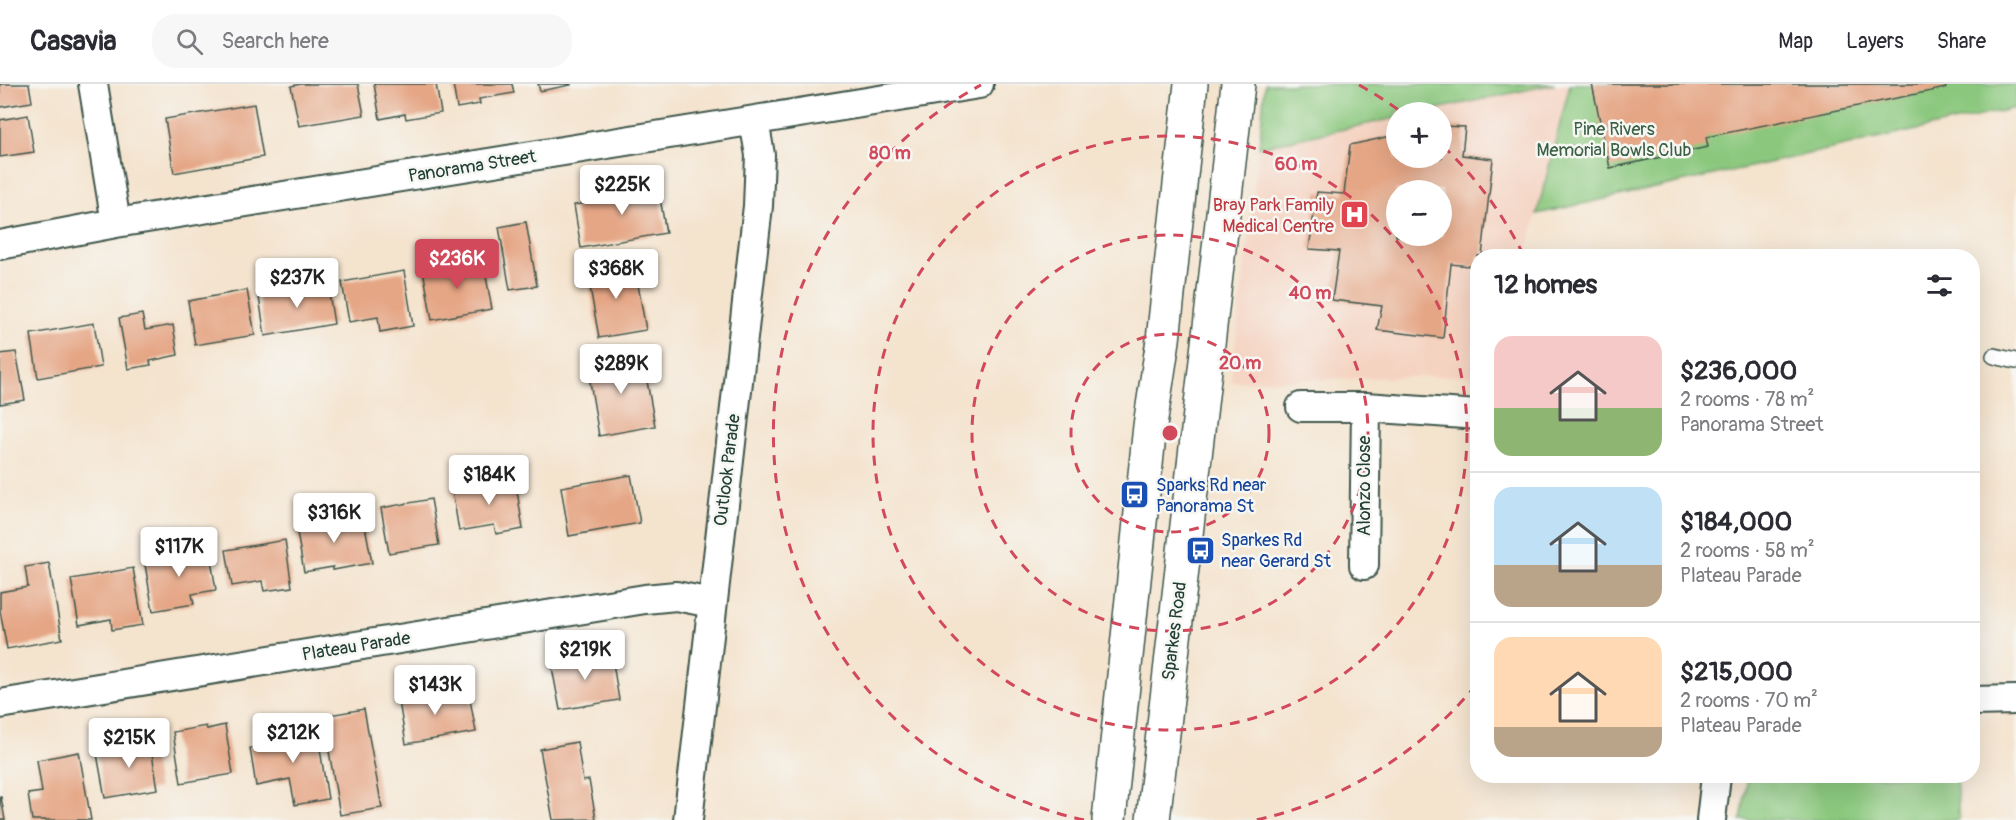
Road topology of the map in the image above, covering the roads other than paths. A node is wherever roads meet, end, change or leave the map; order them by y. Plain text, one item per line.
1 (93, 84) edge
2 (979, 84) edge
3 (1238, 84) edge
4 (1190, 93) edge
5 (754, 121) junction
6 (116, 223) junction
7 (0, 245) edge
8 (1994, 356) dead end
9 (2016, 361) edge
10 (1301, 406) dead end
11 (1366, 407) junction
12 (1470, 414) edge
13 (1364, 565) dead end
14 (712, 603) junction
15 (2016, 700) edge
16 (1980, 701) edge
17 (0, 704) edge
18 (1715, 783) edge
19 (687, 820) edge
20 (1109, 820) edge
21 (1153, 820) edge
22 (1712, 820) edge

1 - 6 street
2 - 5 street, Panorama Street
3 - 21 street, Sparkes Road
4 - 20 street
5 - 6 street, Panorama Street
5 - 14 street, Outlook Parade
6 - 7 street, Panorama Street
8 - 9 lane
10 - 11 street
11 - 12 street
11 - 13 street, Alonzo Close
14 - 17 street, Plateau Parade
14 - 19 street, Outlook Parade
15 - 16 street
18 - 22 street

